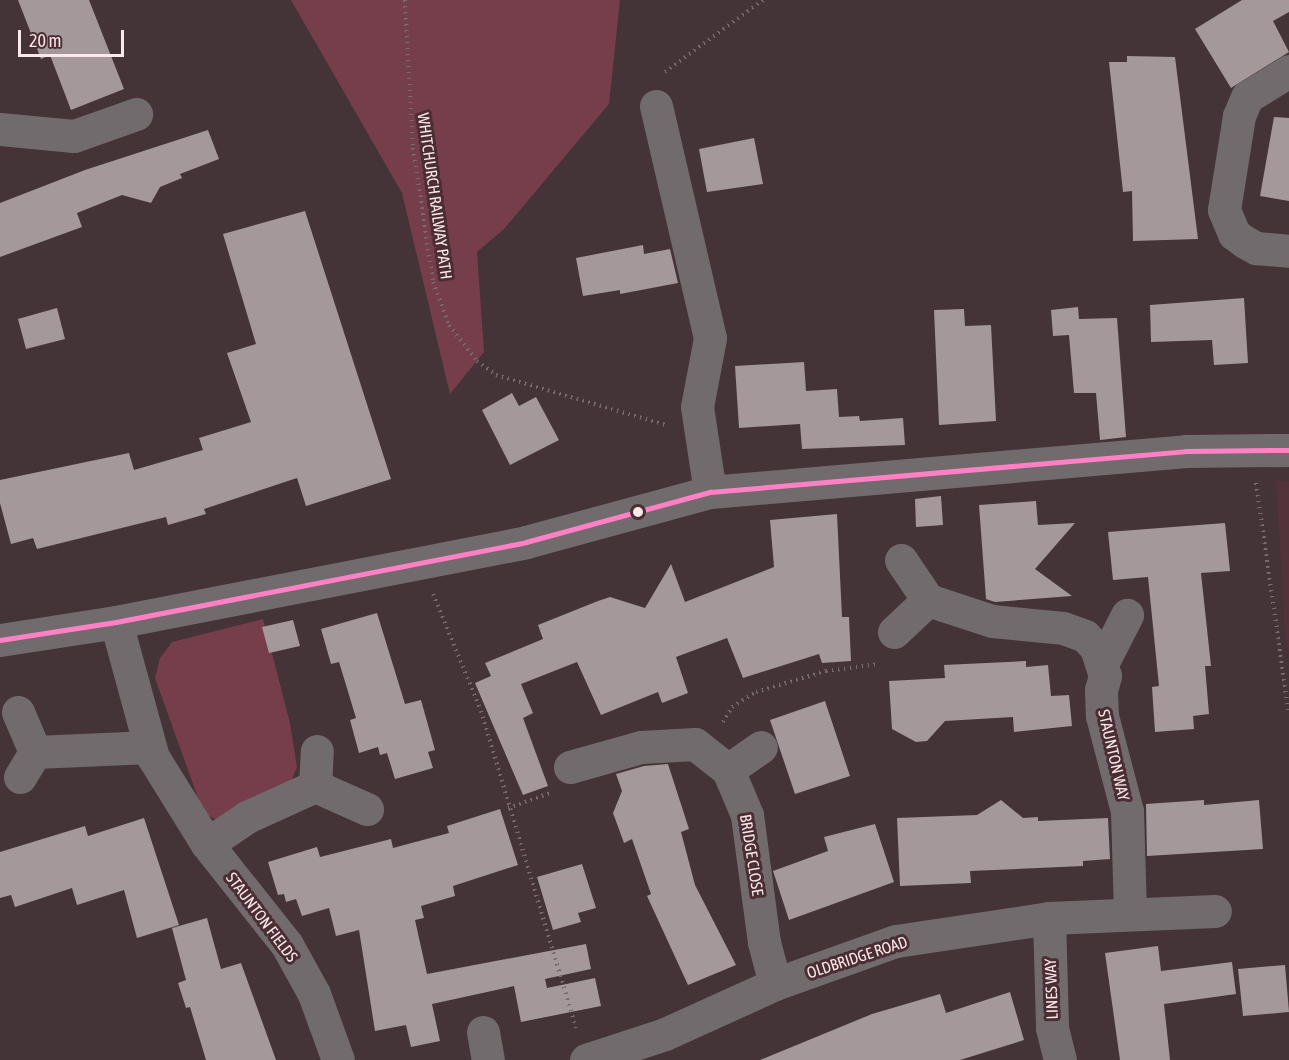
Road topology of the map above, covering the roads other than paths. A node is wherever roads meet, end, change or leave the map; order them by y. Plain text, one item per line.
1 (1289, 71) edge
2 (656, 106) road end
3 (136, 114) dead end
4 (0, 129) edge
5 (1289, 252) edge
6 (1289, 450) edge
7 (710, 492) junction
8 (901, 561) dead end
9 (928, 600) junction
10 (1127, 615) dead end
11 (116, 622) junction
12 (0, 640) edge
13 (891, 646) road end
14 (1103, 662) junction
15 (18, 712) dead end
16 (150, 747) junction
17 (761, 747) dead end
18 (317, 751) dead end
19 (728, 770) junction
20 (564, 779) road end
21 (315, 786) junction
22 (367, 808) dead end
23 (207, 844) junction
24 (1215, 911) dead end
25 (1130, 912) junction
26 (1049, 918) junction
27 (776, 984) junction
28 (583, 1050) edge
29 (632, 1053) edge
30 (338, 1060) edge
31 (1060, 1060) edge

1 - 5 street
2 - 7 street
3 - 4 street
6 - 7 street
7 - 11 street
8 - 9 street
9 - 13 street
9 - 14 street
10 - 14 street
11 - 12 street
11 - 16 street, STAUNTON FIELDS
14 - 25 street, STAUNTON WAY
15 - 16 street
16 - 23 street, STAUNTON FIELDS
17 - 19 street
18 - 21 street
19 - 20 street, BRIDGE CLOSE
19 - 27 street, BRIDGE CLOSE
21 - 22 street
21 - 23 street
23 - 30 street, STAUNTON FIELDS
24 - 25 street, OLDBRIDGE ROAD
25 - 26 street, OLDBRIDGE ROAD
26 - 27 street, OLDBRIDGE ROAD
26 - 31 street, LINES WAY
27 - 29 street, OLDBRIDGE ROAD
28 - 29 street, OLDBRIDGE ROAD

